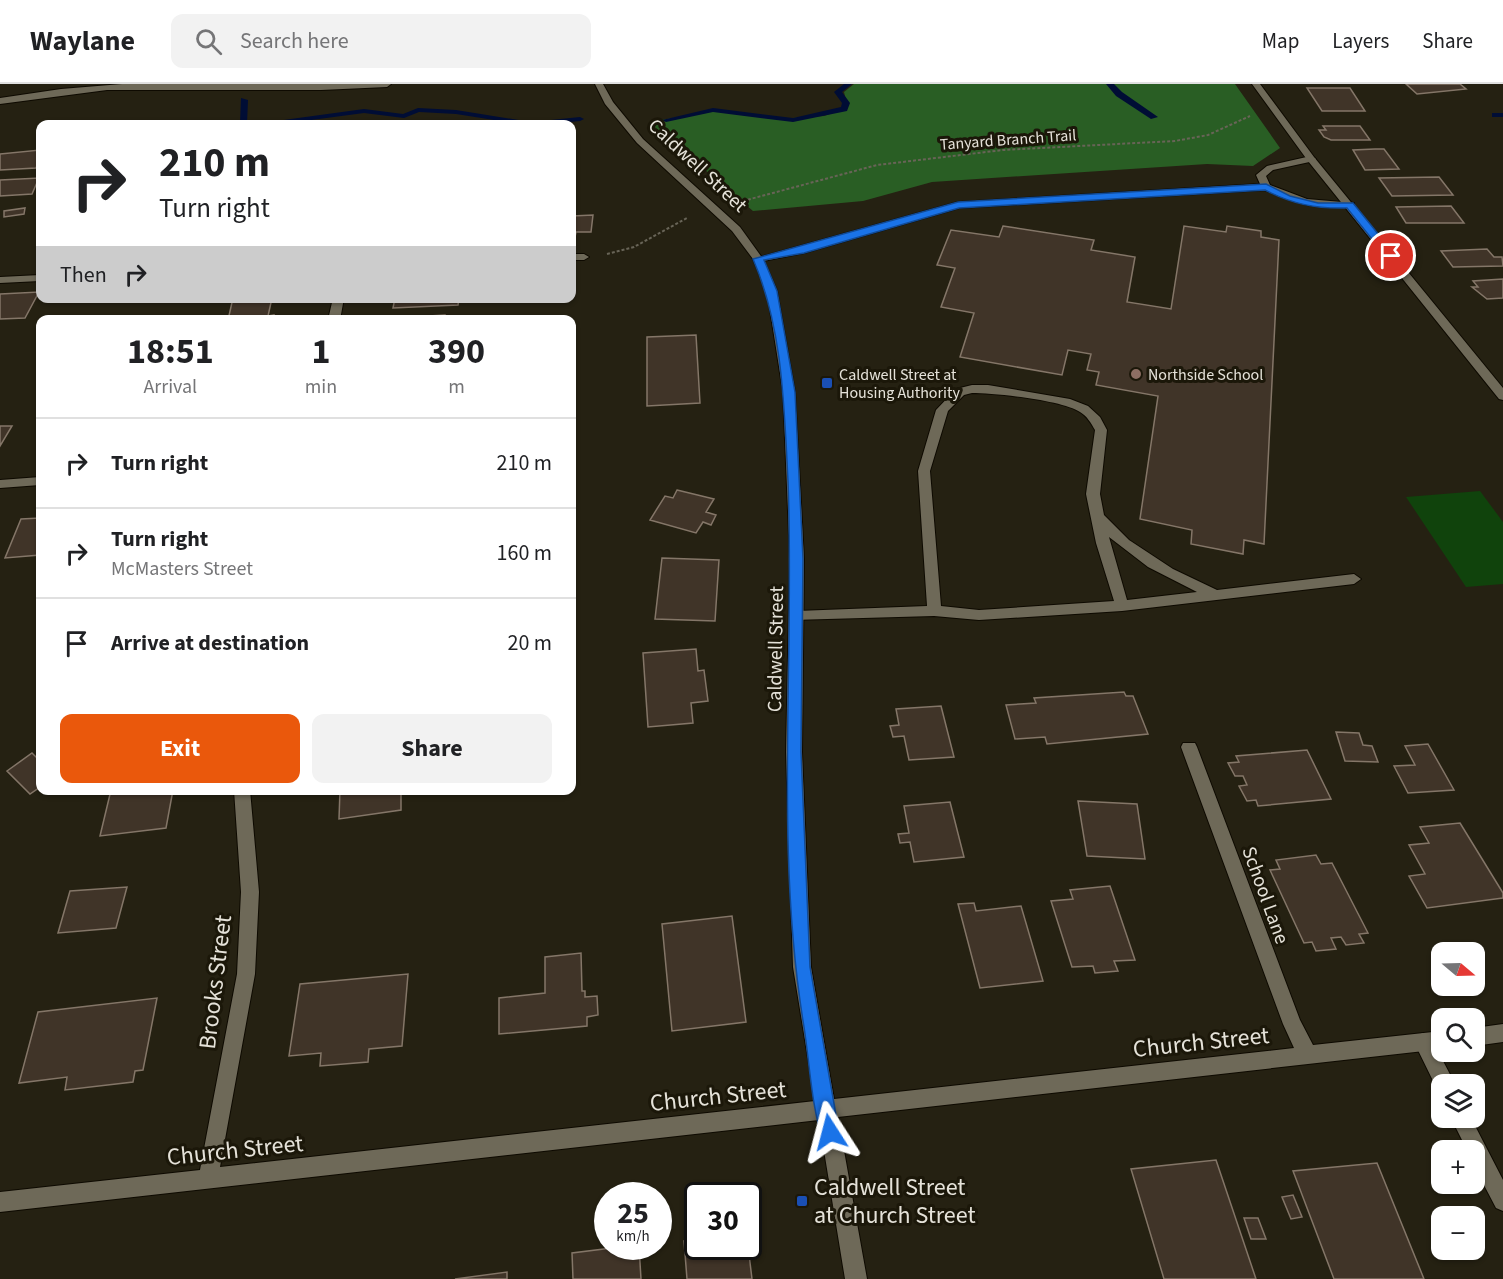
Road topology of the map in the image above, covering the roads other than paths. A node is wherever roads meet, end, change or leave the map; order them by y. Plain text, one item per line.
1 (387, 84) edge
2 (599, 84) edge
3 (1256, 84) edge
4 (0, 100) edge
5 (1311, 159) junction
6 (1266, 187) junction
7 (1350, 205) junction
8 (576, 257) edge
9 (584, 257) road end
10 (758, 259) junction
11 (36, 278) edge
12 (0, 280) edge
13 (1503, 396) edge
14 (36, 481) edge
15 (0, 484) edge
16 (1098, 516) junction
17 (1354, 579) dead end
18 (1216, 595) junction
19 (1122, 606) junction
20 (934, 611) junction
21 (796, 616) junction
22 (1189, 747) dead end
23 (242, 795) edge
24 (1503, 1034) edge
25 (1485, 1036) edge
26 (1431, 1041) edge
27 (1308, 1055) junction
28 (826, 1109) junction
29 (1466, 1128) edge
30 (208, 1178) junction
31 (1503, 1201) edge
32 (0, 1202) edge
33 (856, 1279) edge

1 - 4 street
2 - 10 street, Caldwell Street
3 - 5 street
5 - 6 street
5 - 7 street
6 - 7 street
6 - 10 street
7 - 13 street
8 - 9 street
10 - 21 street, Caldwell Street
11 - 12 street
14 - 15 street
16 - 18 street
16 - 19 street
16 - 20 street
17 - 18 street
18 - 19 street
19 - 20 street
20 - 21 street
21 - 28 street, Caldwell Street
22 - 27 street, School Lane
23 - 30 street, Brooks Street
24 - 25 street
26 - 27 street, Church Street
27 - 28 street, Church Street
28 - 30 street, Church Street
28 - 33 street, Caldwell Street
29 - 31 street
30 - 32 street, Church Street

